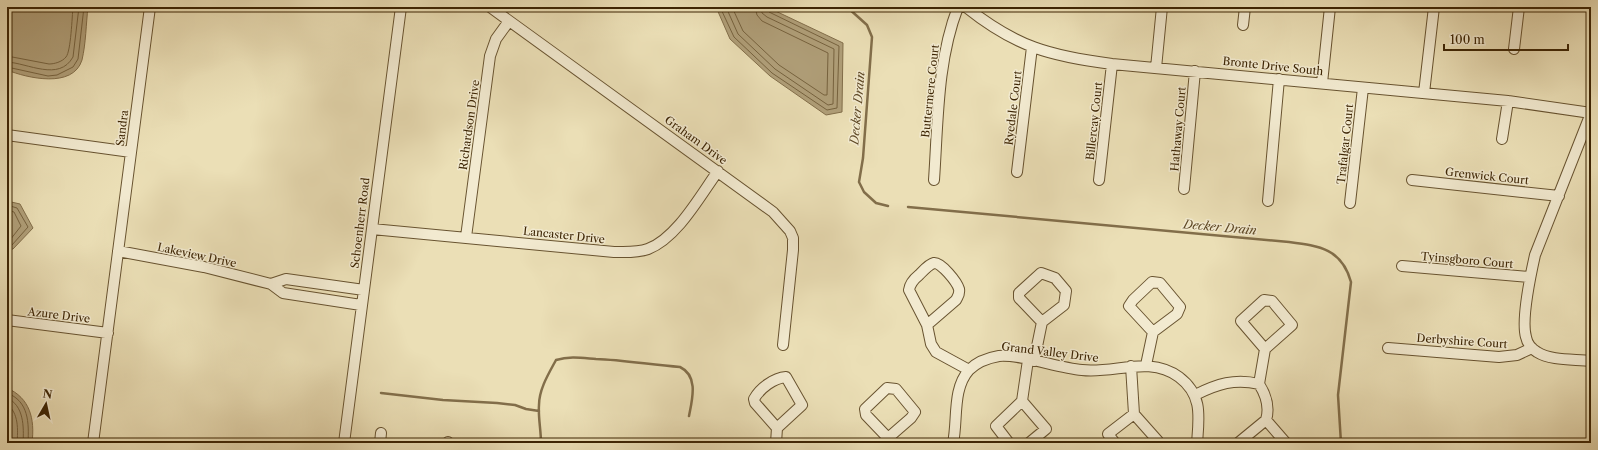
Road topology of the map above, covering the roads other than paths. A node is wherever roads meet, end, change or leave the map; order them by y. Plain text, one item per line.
1 (150, 7) edge
2 (401, 7) edge
3 (490, 7) edge
4 (958, 7) edge
5 (966, 7) edge
6 (1162, 7) edge
7 (1245, 7) edge
8 (1330, 7) edge
9 (1434, 7) edge
10 (1519, 7) edge
11 (509, 21) junction
12 (1243, 25) dead end
13 (1032, 47) junction
14 (1514, 48) dead end
15 (1112, 64) junction
16 (1156, 68) junction
17 (1195, 71) junction
18 (1279, 79) junction
19 (1322, 83) junction
20 (1363, 88) junction
21 (1424, 93) junction
22 (1508, 101) junction
23 (1591, 113) edge
24 (7, 135) edge
25 (1502, 139) dead end
26 (131, 152) junction
27 (718, 171) junction
28 (1017, 172) dead end
29 (934, 180) dead end
30 (1100, 180) dead end
31 (1412, 180) dead end
32 (1184, 189) dead end
33 (1559, 196) junction
34 (1268, 201) dead end
35 (1350, 203) dead end
36 (372, 229) junction
37 (466, 237) junction
38 (118, 252) junction
39 (1402, 266) dead end
40 (1530, 277) junction
41 (271, 284) junction
42 (364, 290) junction
43 (362, 305) junction
44 (7, 320) edge
45 (1042, 322) junction
46 (927, 325) junction
47 (1153, 332) junction
48 (108, 333) junction
49 (783, 345) dead end
50 (1388, 348) dead end
51 (1532, 348) junction
52 (1265, 349) junction
53 (1031, 360) junction
54 (1591, 361) edge
55 (1146, 365) junction
56 (1131, 366) junction
57 (969, 370) junction
58 (1259, 384) junction
59 (1195, 395) junction
60 (1022, 402) junction
61 (1134, 414) junction
62 (1266, 420) junction
63 (777, 428) junction
64 (888, 441) edge
65 (93, 443) edge
66 (344, 443) edge
67 (776, 443) edge
68 (953, 443) edge
69 (1009, 443) edge
70 (1029, 443) edge
71 (1115, 443) edge
72 (1154, 443) edge
73 (1198, 443) edge
74 (1238, 443) edge
75 (1286, 443) edge

1 - 26 street, Sandra
2 - 36 street, Schoenherr Road
3 - 11 street, Graham Drive
4 - 29 street, Buttermere Court
5 - 13 street, Bronte Drive South
6 - 16 street
7 - 12 street
8 - 19 street
9 - 21 street
10 - 14 street
11 - 27 street, Graham Drive
11 - 37 street, Richardson Drive
13 - 15 street, Bronte Drive South
13 - 28 street, Ryedale Court
15 - 16 street, Bronte Drive South
15 - 30 street, Billercay Court
16 - 17 street, Bronte Drive South
17 - 18 street, Bronte Drive South
17 - 32 street, Hathaway Court
18 - 19 street, Bronte Drive South
18 - 34 street
19 - 20 street, Bronte Drive South
20 - 21 street, Bronte Drive South
20 - 35 street, Trafalgar Court
21 - 22 street, Bronte Drive South
22 - 23 street, Bronte Drive South
22 - 25 street
23 - 33 street, Bronte Drive South
24 - 26 street
26 - 38 street, Sandra
27 - 37 street, Lancaster Drive
27 - 49 street, Graham Drive
31 - 33 street, Grenwick Court
33 - 40 street, Bronte Drive South
36 - 37 street, Lancaster Drive
36 - 42 street, Schoenherr Road
38 - 41 street, Lakeview Drive
38 - 48 street, Sandra
39 - 40 street, Tyinsgboro Court
40 - 51 street, Bronte Drive South
41 - 42 street, Lakeview Drive
41 - 43 street, Lakeview Drive
42 - 43 street, Schoenherr Road
43 - 66 street, Schoenherr Road
44 - 48 street, Azure Drive
45 - 45 street
45 - 53 street
46 - 46 street
46 - 57 street
47 - 47 street
47 - 55 street
48 - 65 street
50 - 51 street, Derbyshire Court
51 - 54 street
52 - 52 street
52 - 58 street
53 - 56 street, Grand Valley Drive
53 - 57 street, Grand Valley Drive
53 - 60 street
55 - 56 street, Grand Valley Drive
55 - 59 street, Grand Valley Drive
56 - 61 street
57 - 68 street, Grand Valley Drive
58 - 59 street
58 - 62 street
59 - 73 street, Grand Valley Drive
60 - 69 street
60 - 70 street
61 - 71 street
61 - 72 street
62 - 74 street
62 - 75 street
63 - 63 street
63 - 67 street
64 - 64 street

